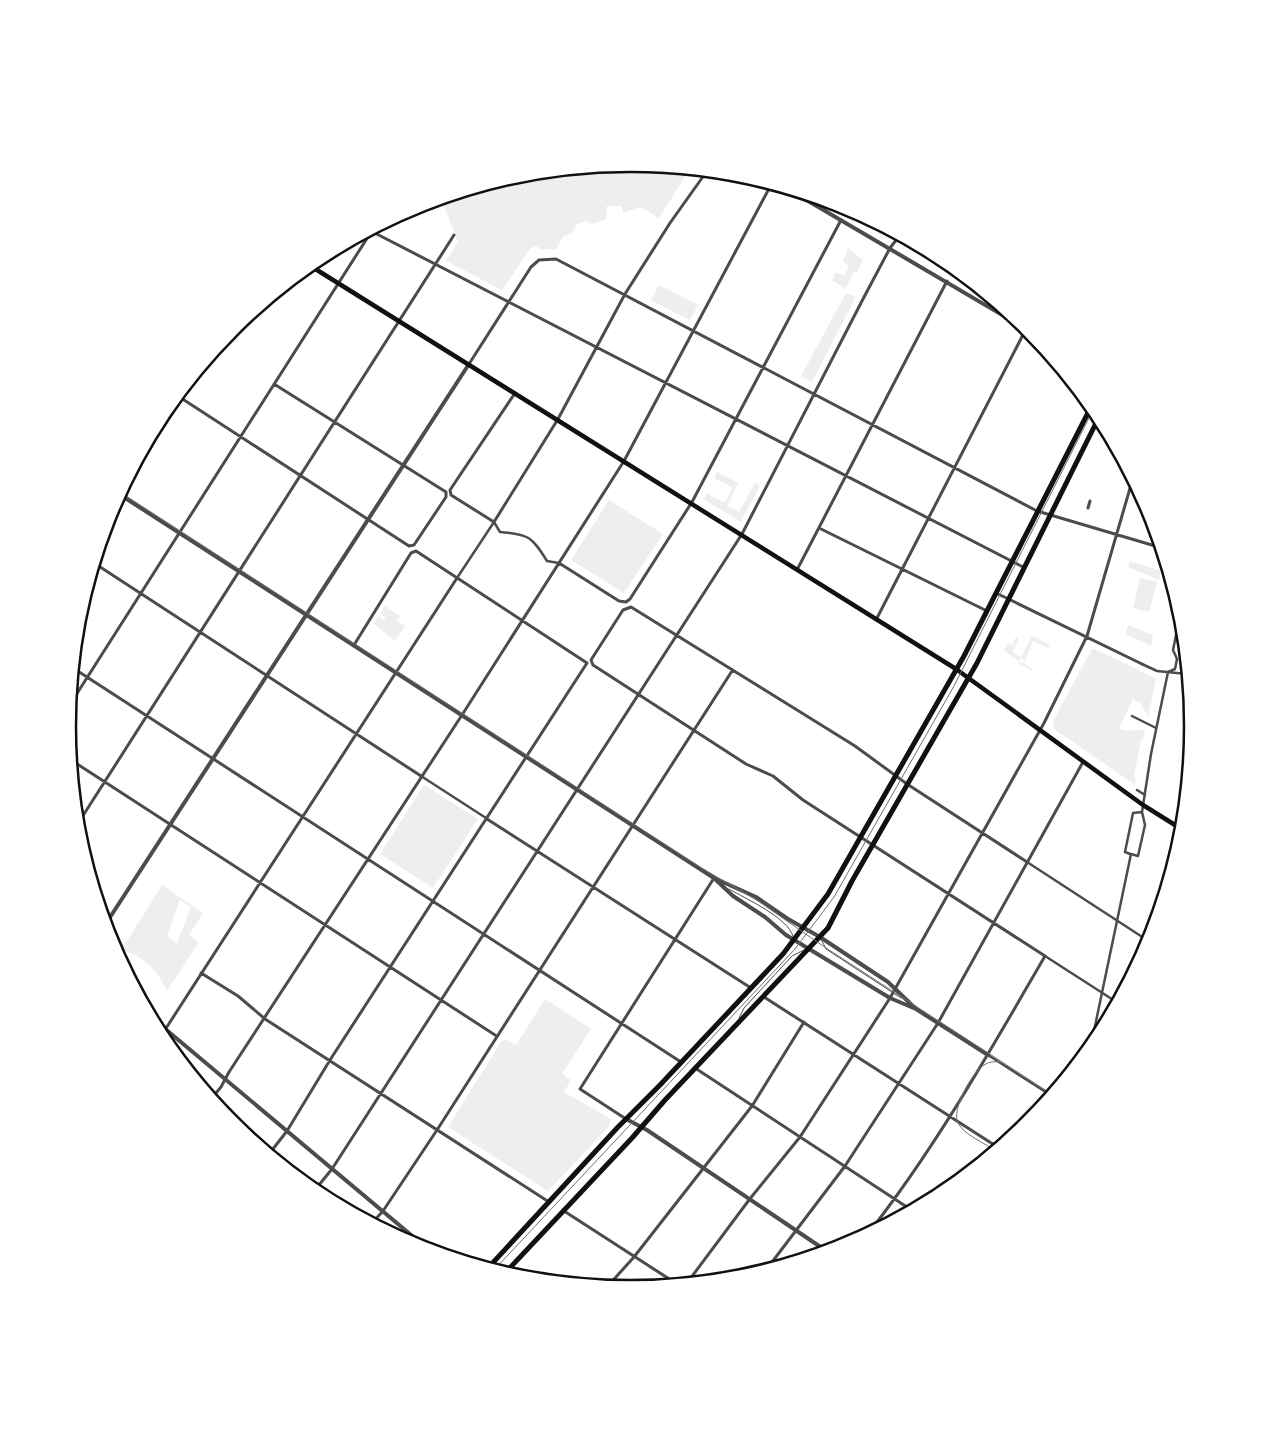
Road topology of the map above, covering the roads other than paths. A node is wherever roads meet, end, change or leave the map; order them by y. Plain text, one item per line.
1 (703, 176) edge
2 (769, 190) edge
3 (808, 201) edge
4 (841, 220) junction
5 (377, 233) edge
6 (454, 235) dead end
7 (365, 240) edge
8 (896, 240) edge
9 (890, 248) junction
10 (436, 265) junction
11 (317, 269) edge
12 (947, 281) junction
13 (338, 282) junction
14 (625, 294) junction
15 (508, 302) junction
16 (998, 311) edge
17 (400, 321) junction
18 (694, 330) junction
19 (1023, 335) edge
20 (598, 348) junction
21 (469, 364) junction
22 (763, 367) junction
23 (667, 383) junction
24 (274, 384) junction
25 (516, 392) junction
26 (815, 394) junction
27 (183, 400) edge
28 (1088, 413) edge
29 (558, 419) junction
30 (735, 419) junction
31 (335, 422) junction
32 (874, 424) junction
33 (1095, 425) edge
34 (240, 437) junction
35 (787, 446) junction
36 (624, 461) junction
37 (403, 465) junction
38 (954, 466) junction
39 (302, 476) junction
40 (845, 476) junction
41 (1131, 487) edge
42 (448, 492) junction
43 (125, 498) edge
44 (1090, 500) dead end
45 (692, 502) junction
46 (1088, 508) dead end
47 (1037, 511) junction
48 (1050, 514) junction
49 (1085, 517) dead end
50 (928, 518) junction
51 (368, 519) junction
52 (494, 522) junction
53 (1083, 523) junction
54 (819, 528) junction
55 (179, 532) junction
56 (1118, 533) junction
57 (742, 534) junction
58 (1154, 545) edge
59 (1012, 562) junction
60 (559, 563) junction
61 (100, 567) edge
62 (1023, 567) junction
63 (798, 568) junction
64 (903, 568) junction
65 (240, 572) junction
66 (458, 578) junction
67 (141, 593) junction
68 (996, 593) junction
69 (1008, 599) junction
70 (987, 611) junction
71 (306, 614) junction
72 (877, 618) junction
73 (523, 620) junction
74 (202, 632) junction
75 (1176, 633) edge
76 (676, 636) junction
77 (1087, 636) junction
78 (354, 645) junction
79 (589, 663) junction
80 (1142, 664) joint
81 (956, 669) junction
82 (732, 671) junction
83 (79, 672) edge
84 (396, 672) junction
85 (1168, 672) junction
86 (1182, 674) edge
87 (266, 675) junction
88 (88, 677) junction
89 (969, 678) junction
90 (639, 693) junction
91 (77, 695) edge
92 (147, 715) junction
93 (462, 716) junction
94 (1132, 716) dead end
95 (1156, 728) junction
96 (1040, 730) junction
97 (694, 731) junction
98 (356, 734) junction
99 (213, 757) junction
100 (528, 758) junction
101 (1084, 761) junction
102 (77, 764) edge
103 (896, 775) junction
104 (421, 776) junction
105 (105, 782) junction
106 (907, 784) junction
107 (577, 790) junction
108 (1137, 790) dead end
109 (1145, 796) junction
110 (1143, 805) junction
111 (1142, 812) junction
112 (84, 815) edge
113 (303, 816) junction
114 (487, 819) junction
115 (169, 825) junction
116 (1175, 825) edge
117 (632, 826) junction
118 (983, 833) junction
119 (861, 838) junction
120 (872, 846) junction
121 (539, 851) junction
122 (1131, 854) junction
123 (368, 860) junction
124 (1027, 862) junction
125 (714, 878) junction
126 (260, 883) junction
127 (593, 887) junction
128 (948, 894) junction
129 (434, 901) junction
130 (110, 917) edge
131 (1117, 921) junction
132 (993, 923) junction
133 (803, 926) junction
134 (325, 927) junction
135 (485, 935) junction
136 (820, 936) junction
137 (1143, 938) edge
138 (675, 939) junction
139 (794, 940) junction
140 (810, 948) junction
141 (1045, 956) junction
142 (390, 968) junction
143 (539, 970) junction
144 (201, 973) junction
145 (751, 988) junction
146 (894, 990) junction
147 (1100, 992) junction
148 (764, 997) junction
149 (890, 998) junction
150 (1112, 999) edge
151 (441, 1000) junction
152 (916, 1009) junction
153 (264, 1019) junction
154 (804, 1022) junction
155 (622, 1023) junction
156 (738, 1023) junction
157 (938, 1023) junction
158 (167, 1029) edge
159 (169, 1032) edge
160 (1092, 1032) edge
161 (495, 1035) junction
162 (853, 1053) junction
163 (988, 1055) junction
164 (330, 1060) junction
165 (682, 1062) junction
166 (695, 1068) junction
167 (226, 1078) junction
168 (898, 1084) junction
169 (1046, 1092) edge
170 (216, 1093) edge
171 (381, 1094) junction
172 (752, 1106) junction
173 (949, 1116) junction
174 (626, 1119) junction
175 (642, 1127) junction
176 (287, 1130) junction
177 (437, 1130) junction
178 (800, 1137) junction
179 (994, 1145) edge
180 (273, 1149) edge
181 (845, 1166) junction
182 (703, 1168) junction
183 (332, 1169) junction
184 (319, 1184) edge
185 (749, 1200) junction
186 (895, 1200) junction
187 (550, 1202) junction
188 (907, 1207) edge
189 (383, 1211) junction
190 (564, 1211) junction
191 (376, 1218) edge
192 (877, 1222) edge
193 (796, 1231) junction
194 (411, 1235) edge
195 (820, 1247) edge
196 (634, 1257) junction
197 (773, 1261) edge
198 (493, 1263) edge
199 (511, 1267) edge
200 (691, 1277) edge
201 (670, 1279) edge
202 (614, 1280) edge

1 - 14 street
2 - 18 street
3 - 4 street
4 - 9 street
4 - 22 street
5 - 10 street
6 - 10 street
7 - 13 street
8 - 9 street
9 - 12 street
9 - 26 street
10 - 15 street
10 - 17 street
11 - 13 main road
12 - 16 street
12 - 32 street
13 - 17 main road
13 - 24 street
14 - 15 street
14 - 18 street
14 - 20 street
15 - 20 street
15 - 21 street
17 - 21 main road
17 - 31 street
18 - 22 street
18 - 23 street
19 - 38 street
20 - 23 street
20 - 29 street
21 - 25 main road
21 - 37 street
22 - 26 street
22 - 30 street
23 - 30 street
23 - 36 street
24 - 31 street
24 - 34 street
25 - 29 main road
25 - 42 street
26 - 32 street
26 - 35 street
27 - 34 street
28 - 47 main road
29 - 36 main road
29 - 52 street
30 - 35 street
30 - 45 street
31 - 37 street
31 - 39 street
32 - 38 street
32 - 40 street
33 - 48 main road
34 - 39 street
34 - 55 street
35 - 40 street
35 - 57 street
36 - 45 main road
36 - 60 street
37 - 42 street
37 - 51 street
38 - 47 street
38 - 50 street
39 - 51 street
39 - 65 street
40 - 50 street
40 - 54 street
41 - 56 street
42 - 51 street
42 - 52 street
43 - 55 street
44 - 46 street
45 - 57 main road
45 - 60 street
47 - 48 street
47 - 59 main road
48 - 53 street
48 - 62 main road
49 - 53 street
50 - 59 street
50 - 64 street
51 - 71 street
52 - 60 street
52 - 66 street
53 - 56 street
54 - 63 street
54 - 64 street
55 - 65 street
55 - 67 street
56 - 58 street
56 - 77 street
57 - 63 main road
57 - 76 street
59 - 62 street
59 - 68 main road
60 - 73 street
61 - 67 street
62 - 69 main road
63 - 72 main road
64 - 70 street
64 - 72 street
65 - 71 street
65 - 74 street
66 - 73 street
66 - 78 street
66 - 84 street
67 - 74 street
67 - 88 street
68 - 69 street
68 - 70 main road
69 - 77 street
69 - 89 main road
70 - 81 main road
71 - 78 street
71 - 87 street
72 - 81 main road
73 - 79 street
73 - 93 street
74 - 87 street
74 - 92 street
75 - 85 street
76 - 79 street
76 - 82 street
76 - 90 street
77 - 80 street
77 - 96 street
78 - 84 street
79 - 90 street
79 - 100 street
80 - 85 street
81 - 89 main road
81 - 103 main road
82 - 97 street
82 - 103 street
83 - 88 street
84 - 93 street
84 - 98 street
85 - 86 street
85 - 95 street
87 - 98 street
87 - 99 street
88 - 91 street
88 - 92 street
89 - 96 main road
89 - 106 main road
90 - 97 street
90 - 107 street
92 - 99 street
92 - 105 street
93 - 100 street
93 - 104 street
94 - 95 street
95 - 109 street
96 - 101 main road
96 - 118 street
97 - 117 street
97 - 119 street
98 - 104 street
98 - 113 street
99 - 113 street
99 - 115 street
100 - 107 street
100 - 114 street
101 - 110 main road
101 - 124 street
102 - 105 street
103 - 106 street
103 - 119 main road
104 - 114 street
104 - 123 street
105 - 112 street
105 - 115 street
106 - 118 street
106 - 120 main road
107 - 117 street
107 - 121 street
108 - 109 street
109 - 110 street
110 - 111 street
110 - 116 main road
111 - 122 street
111 - 122 street
113 - 123 street
113 - 126 street
114 - 121 street
114 - 129 street
115 - 126 street
115 - 130 street
117 - 125 street
117 - 127 street
118 - 124 street
118 - 128 street
119 - 120 street
119 - 133 main road
120 - 128 street
120 - 136 main road
121 - 127 street
121 - 135 street
122 - 131 street
123 - 129 street
123 - 134 street
124 - 131 street
124 - 132 street
125 - 133 street
125 - 138 street
125 - 139 street
125 - 139 lane
126 - 134 street
126 - 144 street
127 - 138 street
127 - 143 street
128 - 132 street
128 - 146 street
129 - 135 street
129 - 142 street
131 - 137 street
131 - 147 street
132 - 141 street
132 - 157 street
133 - 136 street
133 - 139 main road
134 - 142 street
134 - 153 street
135 - 143 street
135 - 151 street
136 - 140 main road
136 - 146 street
138 - 145 street
138 - 155 street
139 - 140 street
139 - 145 main road
140 - 148 main road
140 - 149 street
140 - 156 lane
141 - 147 street
141 - 163 street
142 - 151 street
142 - 164 street
143 - 155 street
143 - 161 street
144 - 153 street
144 - 158 street
145 - 165 main road
146 - 149 street
146 - 152 street
147 - 150 street
147 - 160 street
148 - 154 street
148 - 156 main road
149 - 152 street
149 - 162 street
151 - 161 street
151 - 171 street
152 - 157 street
153 - 164 street
153 - 167 street
154 - 162 street
154 - 172 street
155 - 165 street
155 - 174 street
156 - 166 main road
157 - 163 street
157 - 168 street
159 - 167 street
161 - 177 street
162 - 168 street
162 - 178 street
163 - 169 street
163 - 173 street
164 - 171 street
164 - 176 street
165 - 174 main road
166 - 172 street
166 - 175 main road
167 - 170 street
167 - 176 street
168 - 173 street
168 - 181 street
171 - 177 street
171 - 183 street
172 - 178 street
172 - 182 street
173 - 179 street
173 - 186 street
174 - 175 street
174 - 187 main road
175 - 182 street
175 - 190 main road
176 - 180 street
176 - 183 street
177 - 187 street
177 - 189 street
178 - 181 street
178 - 185 street
181 - 186 street
181 - 193 street
182 - 185 street
182 - 196 street
183 - 184 street
183 - 189 street
185 - 193 street
185 - 200 street
186 - 188 street
186 - 192 street
187 - 198 main road
189 - 191 street
189 - 194 street
190 - 196 street
190 - 199 main road
193 - 195 street
193 - 197 street
196 - 201 street
196 - 202 street

